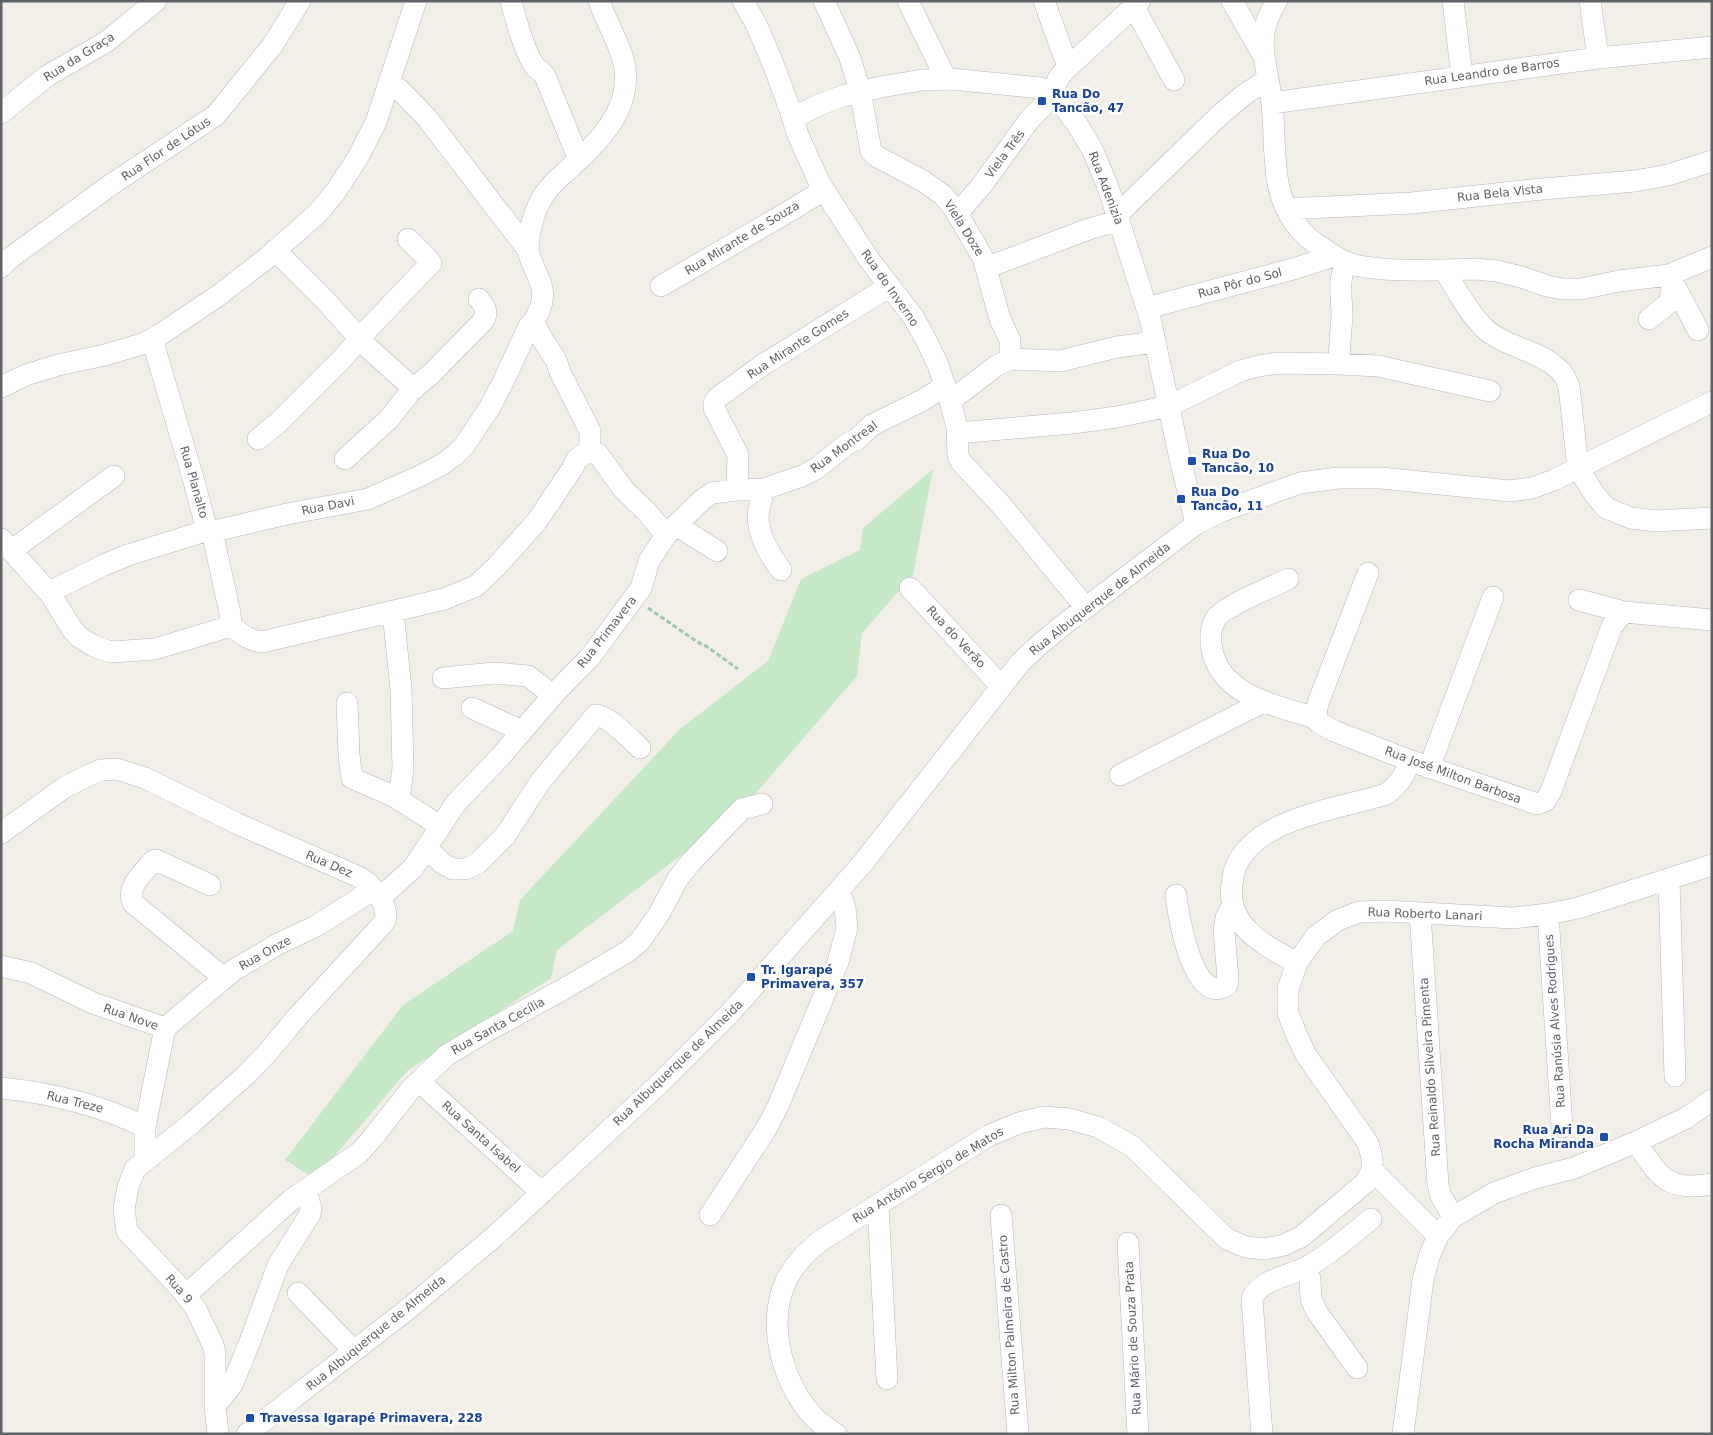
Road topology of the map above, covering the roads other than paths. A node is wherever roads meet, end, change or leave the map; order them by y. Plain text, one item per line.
1 (156, 1) edge
2 (300, 1) edge
3 (416, 1) edge
4 (511, 1) edge
5 (599, 1) edge
6 (743, 1) edge
7 (824, 1) edge
8 (908, 1) edge
9 (1044, 1) edge
10 (1232, 1) edge
11 (1276, 1) edge
12 (1453, 1) edge
13 (1590, 1) edge
14 (1137, 4) edge
15 (1712, 47) edge
16 (1262, 53) junction
17 (1598, 58) junction
18 (1068, 67) junction
19 (1462, 76) junction
20 (946, 79) junction
21 (1174, 80) dead end
22 (1267, 80) junction
23 (389, 82) junction
24 (860, 91) junction
25 (1054, 94) junction
26 (1272, 103) junction
27 (1, 113) edge
28 (793, 118) junction
29 (579, 160) junction
30 (1712, 161) edge
31 (824, 190) junction
32 (1286, 209) junction
33 (957, 214) junction
34 (1118, 218) junction
35 (408, 239) dead end
36 (275, 250) junction
37 (528, 250) junction
38 (1712, 257) edge
39 (1340, 259) junction
40 (1, 267) edge
41 (986, 268) junction
42 (1444, 270) junction
43 (1670, 278) junction
44 (661, 286) dead end
45 (890, 286) junction
46 (479, 299) dead end
47 (1146, 308) junction
48 (1649, 319) dead end
49 (534, 322) junction
50 (1698, 330) dead end
51 (152, 339) junction
52 (360, 339) junction
53 (1155, 342) junction
54 (1010, 359) junction
55 (1339, 364) junction
56 (1, 387) edge
57 (414, 389) junction
58 (1490, 391) dead end
59 (948, 393) junction
60 (1712, 402) edge
61 (1169, 406) junction
62 (957, 433) junction
63 (258, 439) dead end
64 (590, 450) junction
65 (345, 459) dead end
66 (1578, 468) junction
67 (114, 476) dead end
68 (764, 489) junction
69 (737, 490) junction
70 (1712, 518) edge
71 (1196, 524) junction
72 (671, 530) junction
73 (210, 531) junction
74 (7, 545) edge
75 (717, 551) dead end
76 (781, 570) dead end
77 (1368, 572) dead end
78 (1288, 579) dead end
79 (910, 588) dead end
80 (49, 592) junction
81 (1492, 597) dead end
82 (1579, 600) dead end
83 (1086, 608) junction
84 (393, 612) junction
85 (1624, 612) junction
86 (1712, 620) edge
87 (231, 626) junction
88 (443, 678) dead end
89 (1002, 686) junction
90 (554, 694) junction
91 (1263, 702) junction
92 (347, 703) dead end
93 (472, 708) dead end
94 (1316, 718) junction
95 (522, 732) junction
96 (640, 748) dead end
97 (1420, 764) junction
98 (1120, 775) dead end
99 (399, 800) junction
100 (762, 804) dead end
101 (440, 826) junction
102 (1, 832) edge
103 (427, 848) junction
104 (1712, 865) edge
105 (1669, 879) junction
106 (210, 885) dead end
107 (840, 890) junction
108 (377, 894) junction
109 (1176, 895) dead end
110 (1233, 904) junction
111 (1420, 913) junction
112 (1548, 914) junction
113 (1297, 963) junction
114 (1, 966) edge
115 (224, 978) junction
116 (165, 1028) junction
117 (1675, 1076) dead end
118 (419, 1081) junction
119 (1, 1088) edge
120 (1712, 1100) edge
121 (146, 1126) junction
122 (1562, 1127) dead end
123 (1636, 1142) junction
124 (146, 1160) junction
125 (1372, 1170) junction
126 (1712, 1184) edge
127 (306, 1190) junction
128 (542, 1193) junction
129 (878, 1205) junction
130 (710, 1215) dead end
131 (1001, 1215) dead end
132 (1453, 1217) junction
133 (1371, 1219) dead end
134 (1438, 1236) junction
135 (1128, 1243) dead end
136 (1304, 1268) junction
137 (298, 1293) dead end
138 (186, 1295) junction
139 (354, 1351) junction
140 (1357, 1368) dead end
141 (887, 1379) dead end
142 (215, 1406) junction
143 (218, 1434) edge
144 (247, 1434) edge
145 (836, 1434) edge
146 (1018, 1434) edge
147 (1138, 1434) edge
148 (1262, 1434) edge
149 (1403, 1434) edge

1 - 27 street, Rua da Graça
2 - 40 street, Rua Flor de Lótus
3 - 23 street
4 - 29 street
5 - 29 street
6 - 28 street, Rua do Inverno
7 - 24 street, Viela Doze
8 - 20 street
9 - 18 street
10 - 16 street
11 - 16 street
12 - 19 street
13 - 17 street
14 - 18 street, Viela Três
14 - 21 street
15 - 17 street, Rua Leandro de Barros
16 - 22 street
17 - 19 street, Rua Leandro de Barros
18 - 25 street, Viela Três
19 - 26 street, Rua Leandro de Barros
20 - 24 street
20 - 25 street
22 - 26 street
22 - 34 street
23 - 36 street
23 - 37 street
24 - 28 street
24 - 33 street, Viela Doze
25 - 33 street, Viela Três
25 - 34 street, Rua Adenizia
26 - 32 street
28 - 31 street, Rua do Inverno
29 - 37 street
30 - 32 street, Rua Bela Vista
31 - 44 street, Rua Mirante de Souza
31 - 45 street, Rua do Inverno
32 - 39 street
33 - 41 street, Viela Doze
34 - 41 street
34 - 47 street, Rua Adenizia
35 - 52 street
36 - 51 street
36 - 52 street
37 - 49 street, Rua Davi
38 - 43 street
39 - 42 street
39 - 47 street, Rua Pôr do Sol
39 - 55 street
41 - 54 street, Viela Doze
42 - 43 street
42 - 66 street
43 - 48 street
43 - 50 street
45 - 59 street, Rua do Inverno
45 - 69 street, Rua Mirante Gomes
46 - 57 street
47 - 53 street, Rua Adenizia
49 - 64 street
49 - 73 street, Rua Davi
51 - 56 street
51 - 73 street, Rua Planalto
52 - 57 street
52 - 63 street
53 - 54 street
53 - 61 street, Rua Adenizia
54 - 59 street
55 - 58 street
55 - 61 street
57 - 65 street
59 - 62 street, Rua do Inverno
59 - 68 street, Rua Montreal
60 - 66 street, Rua Albuquerque de Almeida
61 - 62 street
61 - 71 street, Rua Adenizia
62 - 83 street, Rua do Inverno
64 - 72 street
64 - 84 street
66 - 70 street
66 - 71 street, Rua Albuquerque de Almeida
67 - 74 street
68 - 69 street, Rua Montreal
68 - 76 street
69 - 72 street, Rua Primavera
71 - 83 street, Rua Albuquerque de Almeida
72 - 75 street
72 - 90 street, Rua Primavera
73 - 80 street, Rua Davi
73 - 87 street, Rua Planalto
74 - 80 street
77 - 94 street
78 - 91 street, Rua José Milton Barbosa
79 - 89 street, Rua do Verão
80 - 87 street
81 - 97 street
82 - 85 street
83 - 89 street, Rua Albuquerque de Almeida
84 - 87 street
84 - 99 street
85 - 86 street
85 - 97 street, Rua José Milton Barbosa
88 - 90 street
89 - 107 street, Rua Albuquerque de Almeida
90 - 95 street, Rua Primavera
91 - 94 street, Rua José Milton Barbosa
91 - 98 street
92 - 99 street
93 - 95 street
94 - 97 street, Rua José Milton Barbosa
95 - 101 street, Rua Primavera
96 - 103 street
97 - 110 street
99 - 101 street
100 - 118 street, Rua Santa Cecília
101 - 103 street, Rua Primavera
102 - 108 street, Rua Dez
103 - 108 street, Rua Primavera
104 - 105 street, Rua Roberto Lanari
105 - 112 street, Rua Roberto Lanari
105 - 117 street
106 - 115 street
107 - 128 street, Rua Albuquerque de Almeida
107 - 130 street
108 - 115 street, Rua Onze
108 - 124 street
109 - 110 street
110 - 113 street
111 - 112 street, Rua Roberto Lanari
111 - 113 street, Rua Roberto Lanari
111 - 132 street, Rua Reinaldo Silveira Pimenta
112 - 122 street, Rua Ranúsia Alves Rodrigues
113 - 125 street, Rua Roberto Lanari
114 - 116 street, Rua Nove
115 - 116 street, Rua Onze
116 - 121 street, Rua Nove
118 - 127 street, Rua Santa Cecília
118 - 128 street, Rua Santa Isabel
119 - 121 street, Rua Treze
120 - 123 street
121 - 124 street, Rua Nove
123 - 126 street
123 - 132 street
124 - 138 street, Rua 9
125 - 129 street, Rua Antônio Sergio de Matos
125 - 134 street
127 - 138 street, Rua Santa Cecília
127 - 142 street
128 - 139 street, Rua Albuquerque de Almeida
129 - 141 street
129 - 145 street, Rua Antônio Sergio de Matos
131 - 146 street, Rua Milton Palmeira de Castro
132 - 134 street
133 - 136 street
134 - 149 street
135 - 147 street, Rua Mário de Souza Prata
136 - 140 street
136 - 148 street
137 - 139 street
138 - 142 street, Rua 9
139 - 144 street, Rua Albuquerque de Almeida
142 - 143 street, Rua 9

